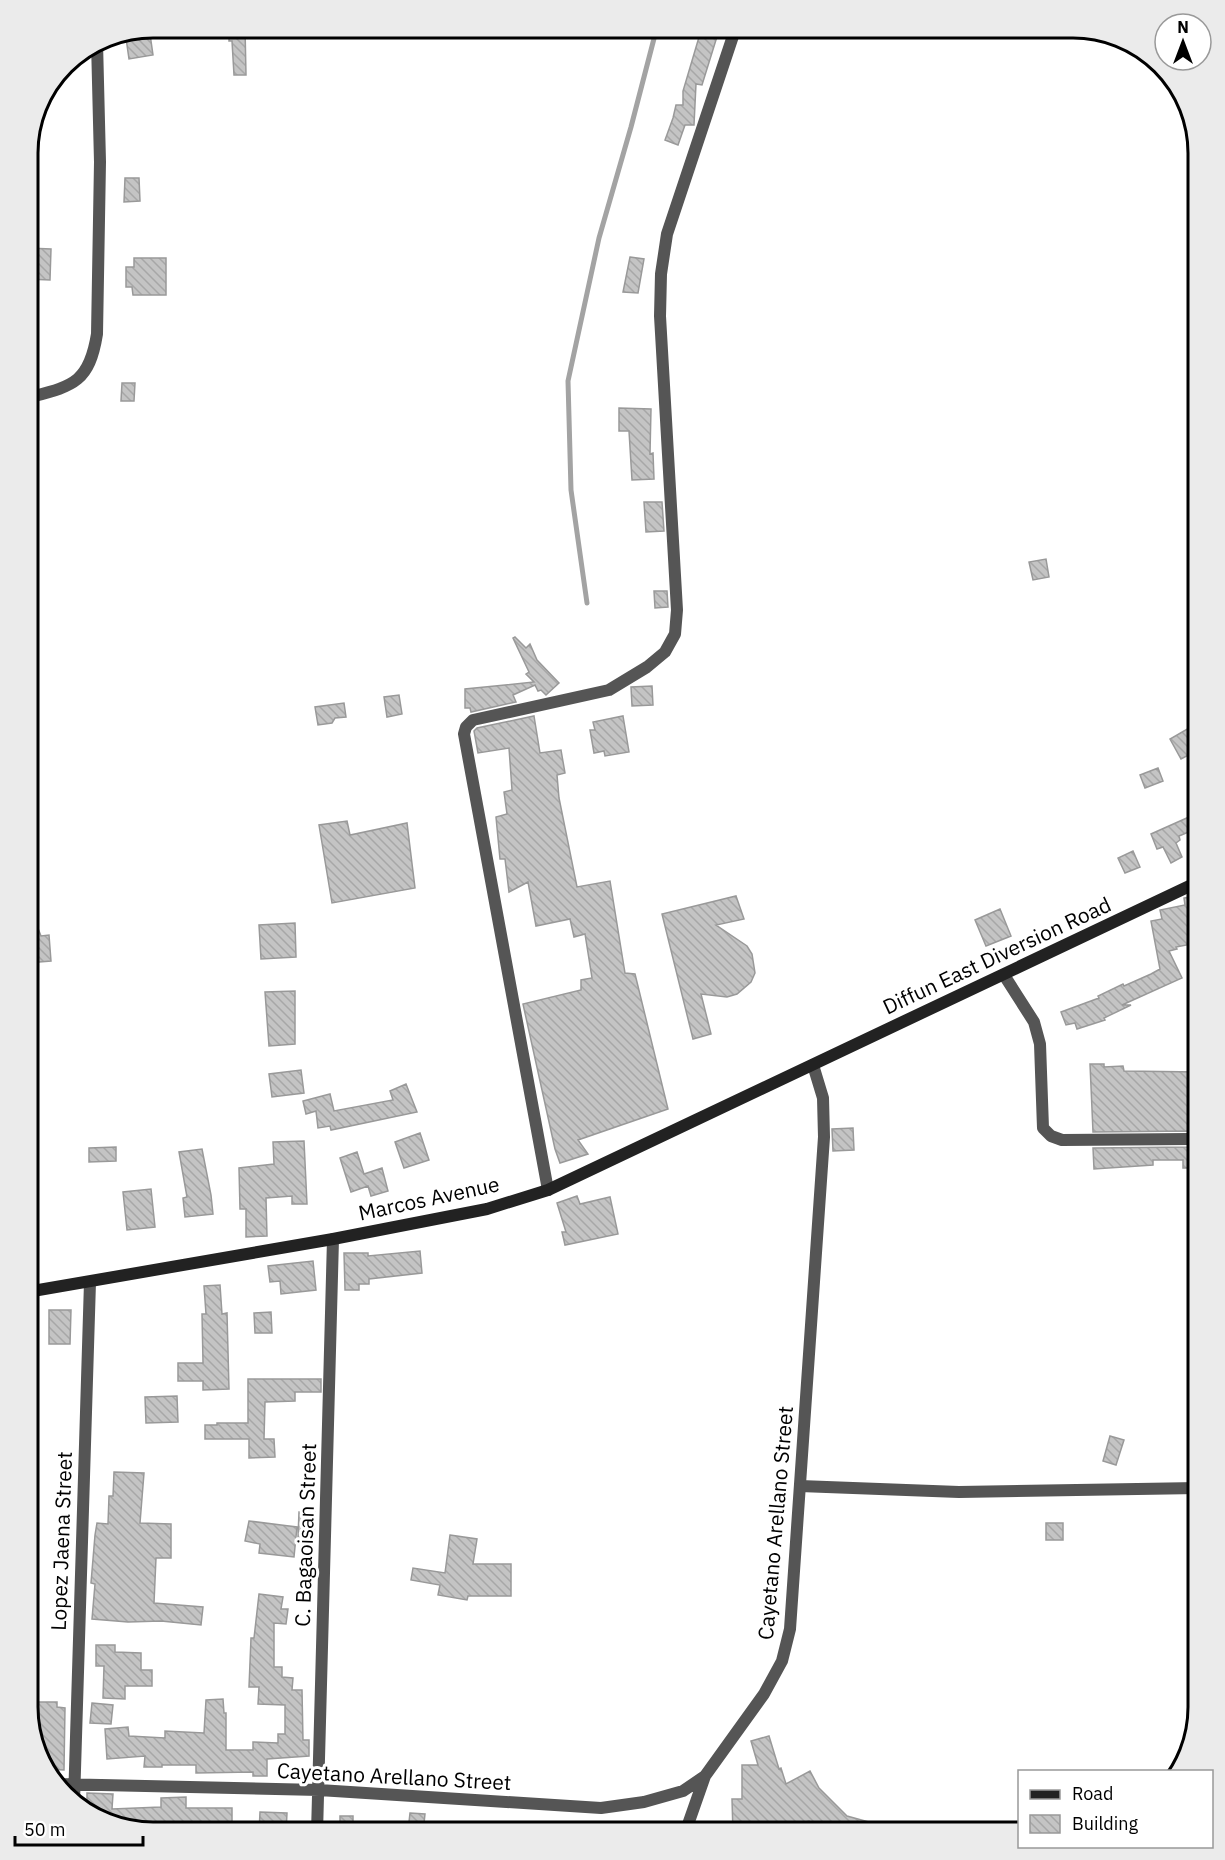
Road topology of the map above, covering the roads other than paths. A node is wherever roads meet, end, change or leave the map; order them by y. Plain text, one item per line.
1 (732, 38) edge
2 (97, 52) edge
3 (38, 395) edge
4 (1188, 887) edge
5 (1004, 975) junction
6 (813, 1065) junction
7 (1188, 1139) edge
8 (548, 1190) junction
9 (333, 1239) junction
10 (90, 1281) junction
11 (38, 1290) edge
12 (800, 1486) junction
13 (1188, 1488) edge
14 (705, 1776) junction
15 (68, 1785) edge
16 (74, 1785) junction
17 (319, 1790) junction
18 (74, 1791) edge
19 (318, 1822) edge
20 (689, 1822) edge

1 - 8 street
2 - 3 street
4 - 5 main road, Diffun East Diversion Road
5 - 6 main road, Diffun East Diversion Road
5 - 7 street
6 - 8 main road, Marcos Avenue
6 - 12 street, Cayetano Arellano Street
8 - 9 main road, Marcos Avenue
9 - 10 main road, Marcos Avenue
9 - 17 street, C. Bagaoisan Street
10 - 11 main road, Marcos Avenue
10 - 16 street, Lopez Jaena Street
12 - 13 street
12 - 14 street, Cayetano Arellano Street
14 - 17 street, Cayetano Arellano Street
14 - 20 street
15 - 16 street, Cayetano Arellano Street
16 - 17 street, Cayetano Arellano Street
16 - 18 street, Lopez Jaena Street
17 - 19 street, C. Bagaoisan Street

